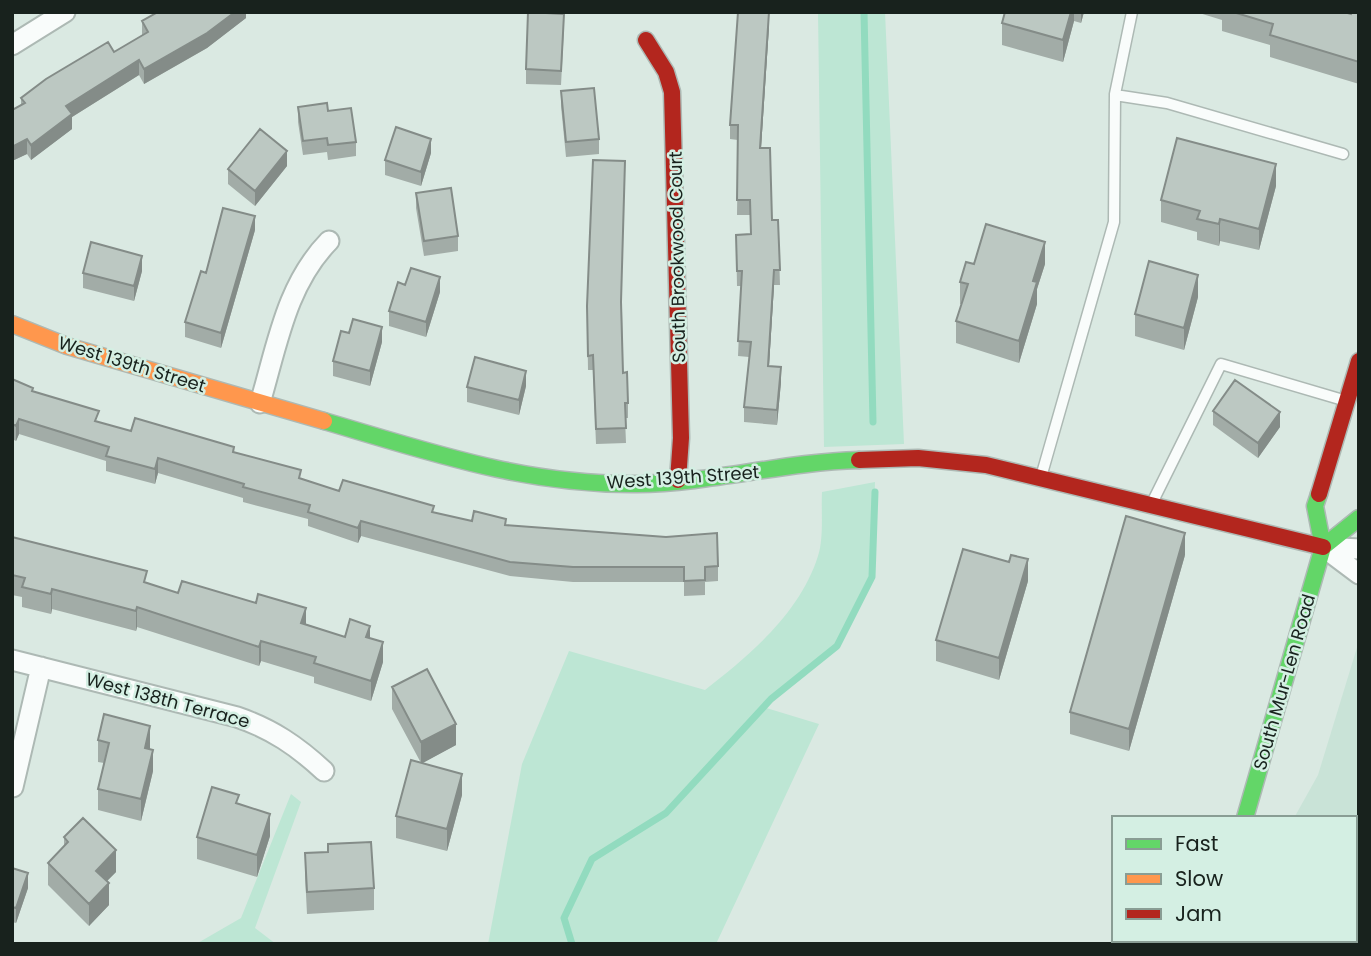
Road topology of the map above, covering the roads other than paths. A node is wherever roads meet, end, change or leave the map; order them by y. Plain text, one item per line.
1 (65, 12) edge
2 (1132, 12) edge
3 (646, 40) dead end
4 (12, 45) edge
5 (1115, 95) junction
6 (1343, 154) dead end
7 (329, 242) dead end
8 (12, 324) edge
9 (1359, 361) edge
10 (1347, 401) junction
11 (260, 403) junction
12 (1041, 478) junction
13 (678, 480) junction
14 (1152, 505) junction
15 (1359, 518) edge
16 (1323, 547) junction
17 (1359, 549) edge
18 (1359, 574) edge
19 (12, 660) edge
20 (41, 667) junction
21 (324, 771) dead end
22 (13, 787) edge
23 (1246, 816) edge

1 - 4 street
2 - 5 lane
3 - 13 street, South Brookwood Court
5 - 6 lane
5 - 12 lane
7 - 11 street
8 - 11 street, West 139th Street
9 - 10 street, South Mur-Len Road
10 - 14 lane
10 - 16 street, South Mur-Len Road
11 - 13 street, West 139th Street
12 - 13 street, West 139th Street
12 - 14 street, West 139th Street
14 - 16 street, West 139th Street
15 - 16 street
16 - 17 street
16 - 18 street
16 - 23 street, South Mur-Len Road
19 - 20 street, West 138th Terrace
20 - 21 street, West 138th Terrace
20 - 22 street

